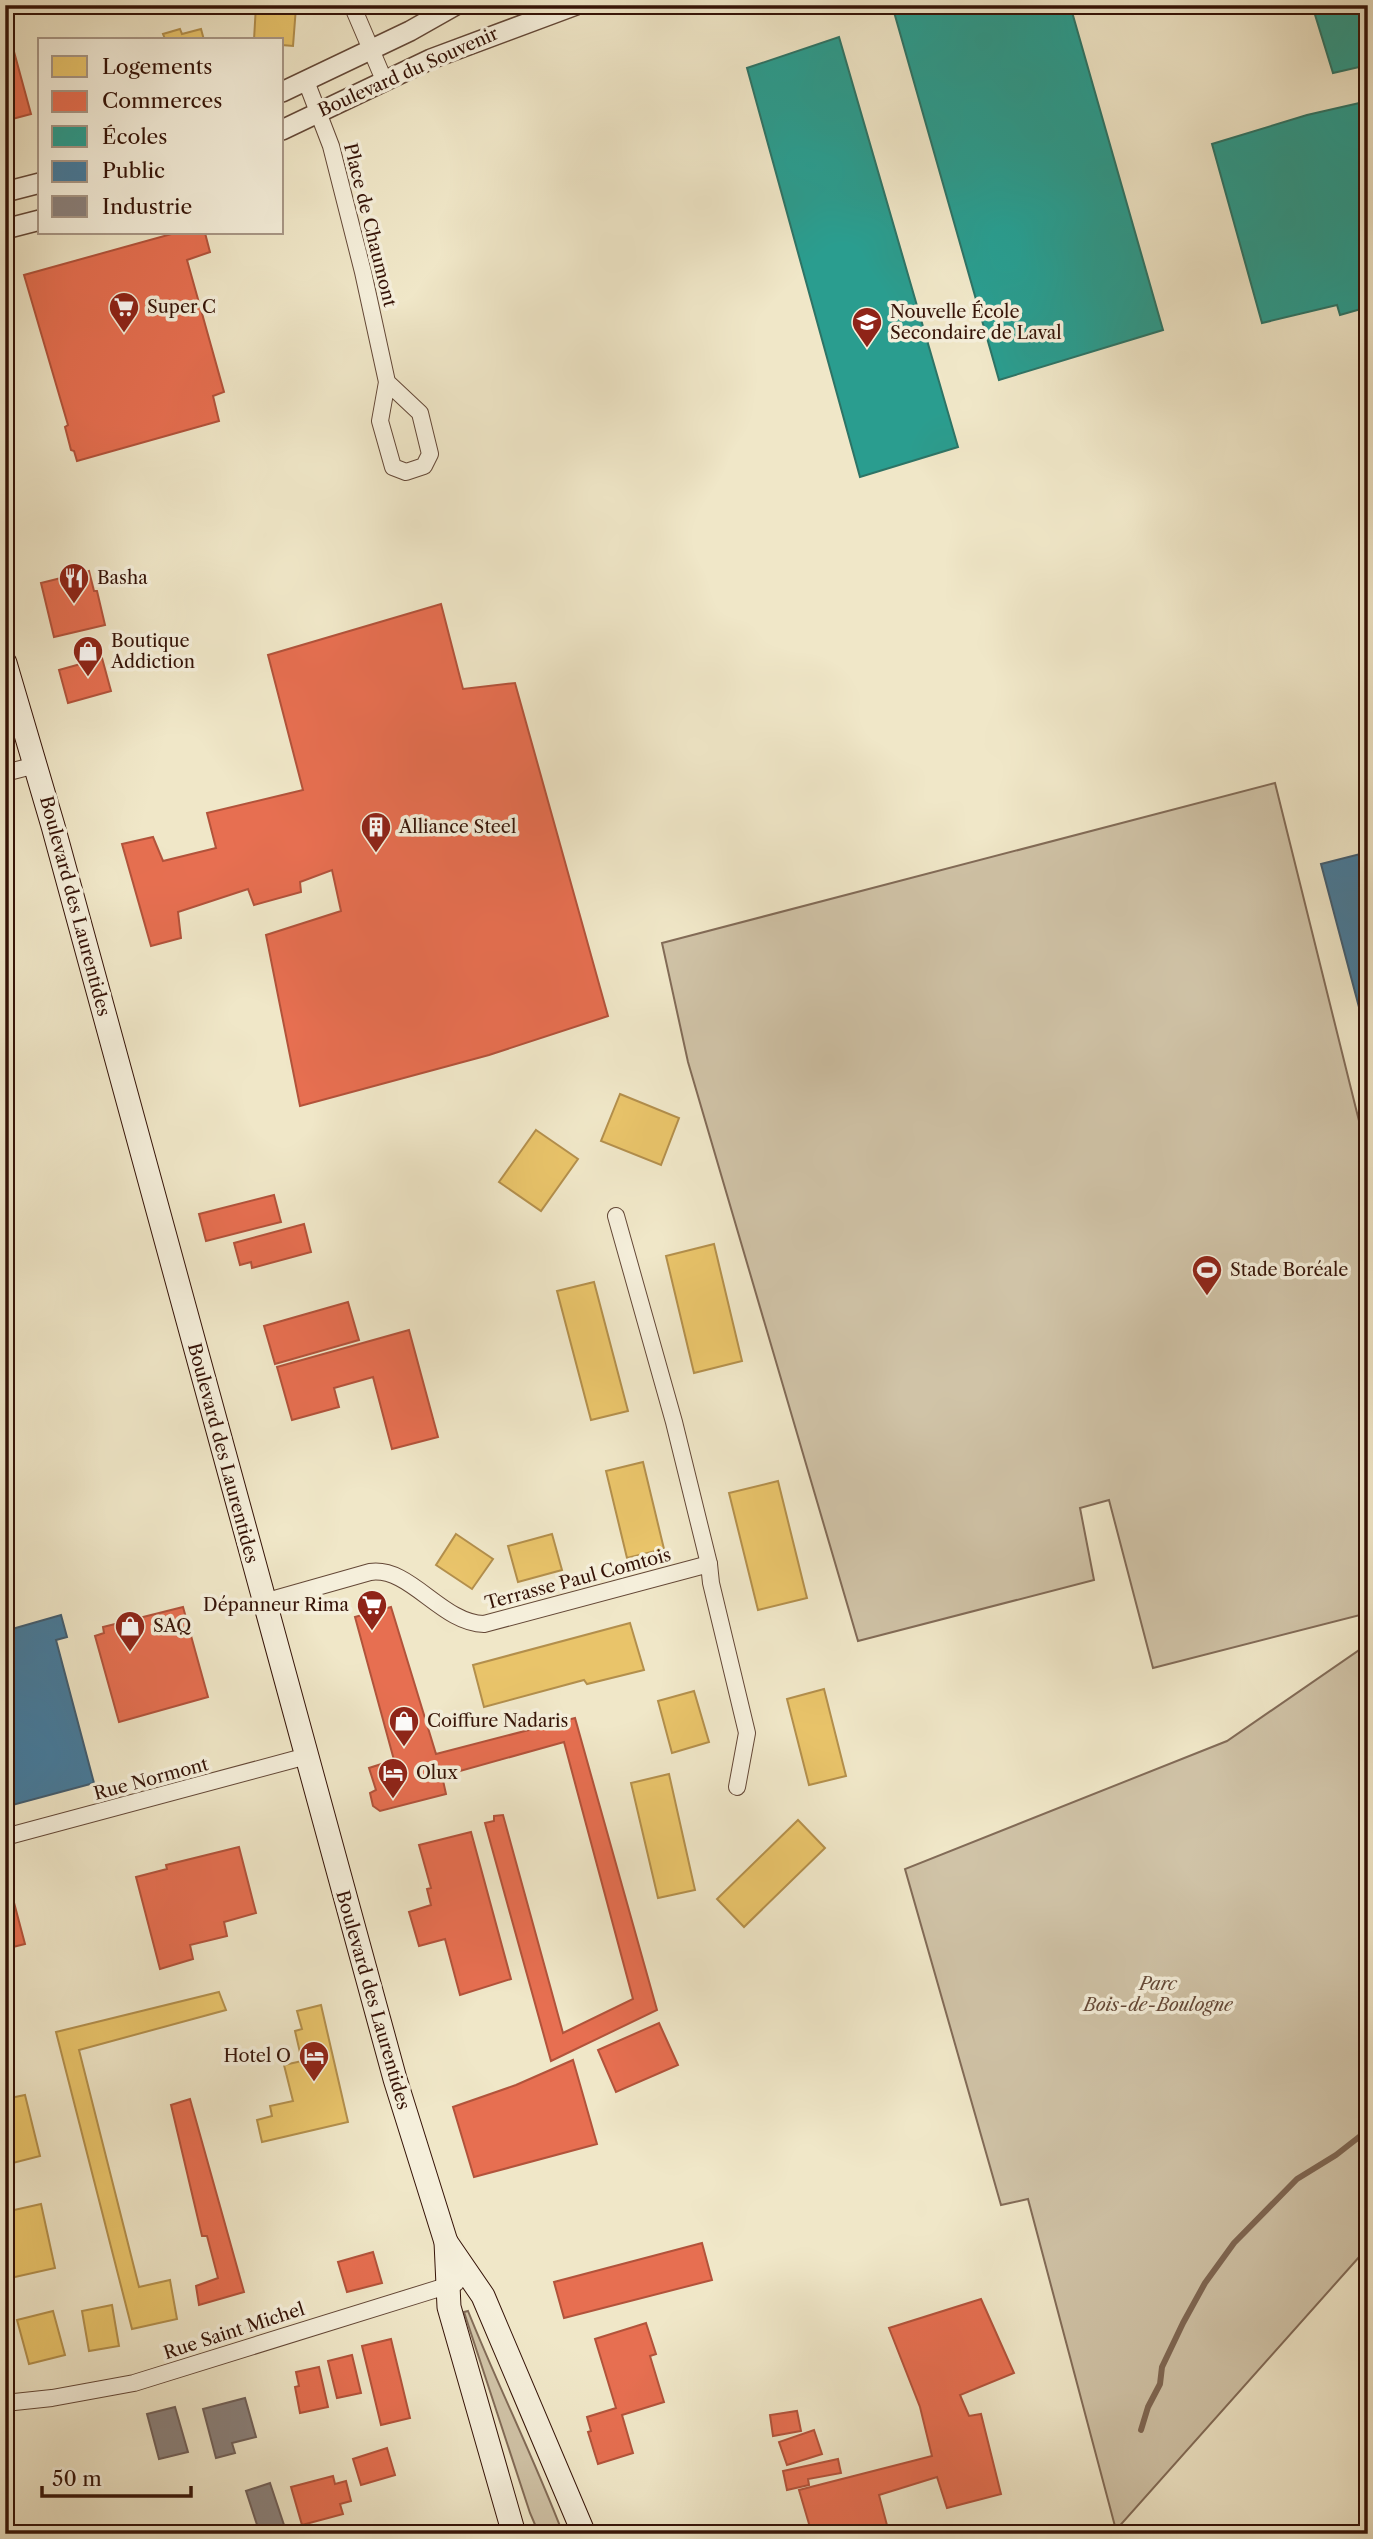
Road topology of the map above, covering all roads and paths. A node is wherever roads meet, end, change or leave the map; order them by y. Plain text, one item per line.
1 (352, 5) edge
2 (456, 5) edge
3 (576, 5) edge
4 (369, 50) junction
5 (384, 80) junction
6 (306, 81) junction
7 (284, 91) edge
8 (318, 111) junction
9 (284, 129) edge
10 (38, 184) edge
11 (5, 192) edge
12 (38, 221) edge
13 (5, 229) edge
14 (387, 382) junction
15 (5, 663) edge
16 (36, 765) junction
17 (5, 772) edge
18 (616, 1216) dead end
19 (709, 1564) junction
20 (264, 1602) junction
21 (307, 1756) junction
22 (737, 1787) dead end
23 (5, 1838) edge
24 (446, 2242) junction
25 (471, 2278) junction
26 (448, 2286) junction
27 (5, 2403) edge
28 (514, 2534) edge
29 (584, 2534) edge

1 - 4 street
2 - 4 street, Boulevard du Souvenir
3 - 5 street, Boulevard du Souvenir
4 - 5 street
4 - 6 street, Boulevard du Souvenir
5 - 8 street, Boulevard du Souvenir
6 - 7 street, Boulevard du Souvenir
6 - 8 street, Place de Chaumont
8 - 9 street, Boulevard du Souvenir
8 - 14 street, Place de Chaumont
10 - 11 street
12 - 13 street
14 - 14 street, Place de Chaumont
15 - 16 main road, Boulevard des Laurentides
16 - 17 street
16 - 20 main road, Boulevard des Laurentides
18 - 19 street
19 - 20 street, Terrasse Paul Comtois
19 - 22 street
20 - 21 main road, Boulevard des Laurentides
21 - 23 street, Rue Normont
21 - 24 main road, Boulevard des Laurentides
24 - 25 main road, Boulevard des Laurentides
24 - 26 main road, Boulevard des Laurentides
25 - 26 street, Rue Saint Michel
25 - 29 main road, Boulevard des Laurentides
26 - 27 street, Rue Saint Michel
26 - 28 main road, Boulevard des Laurentides

